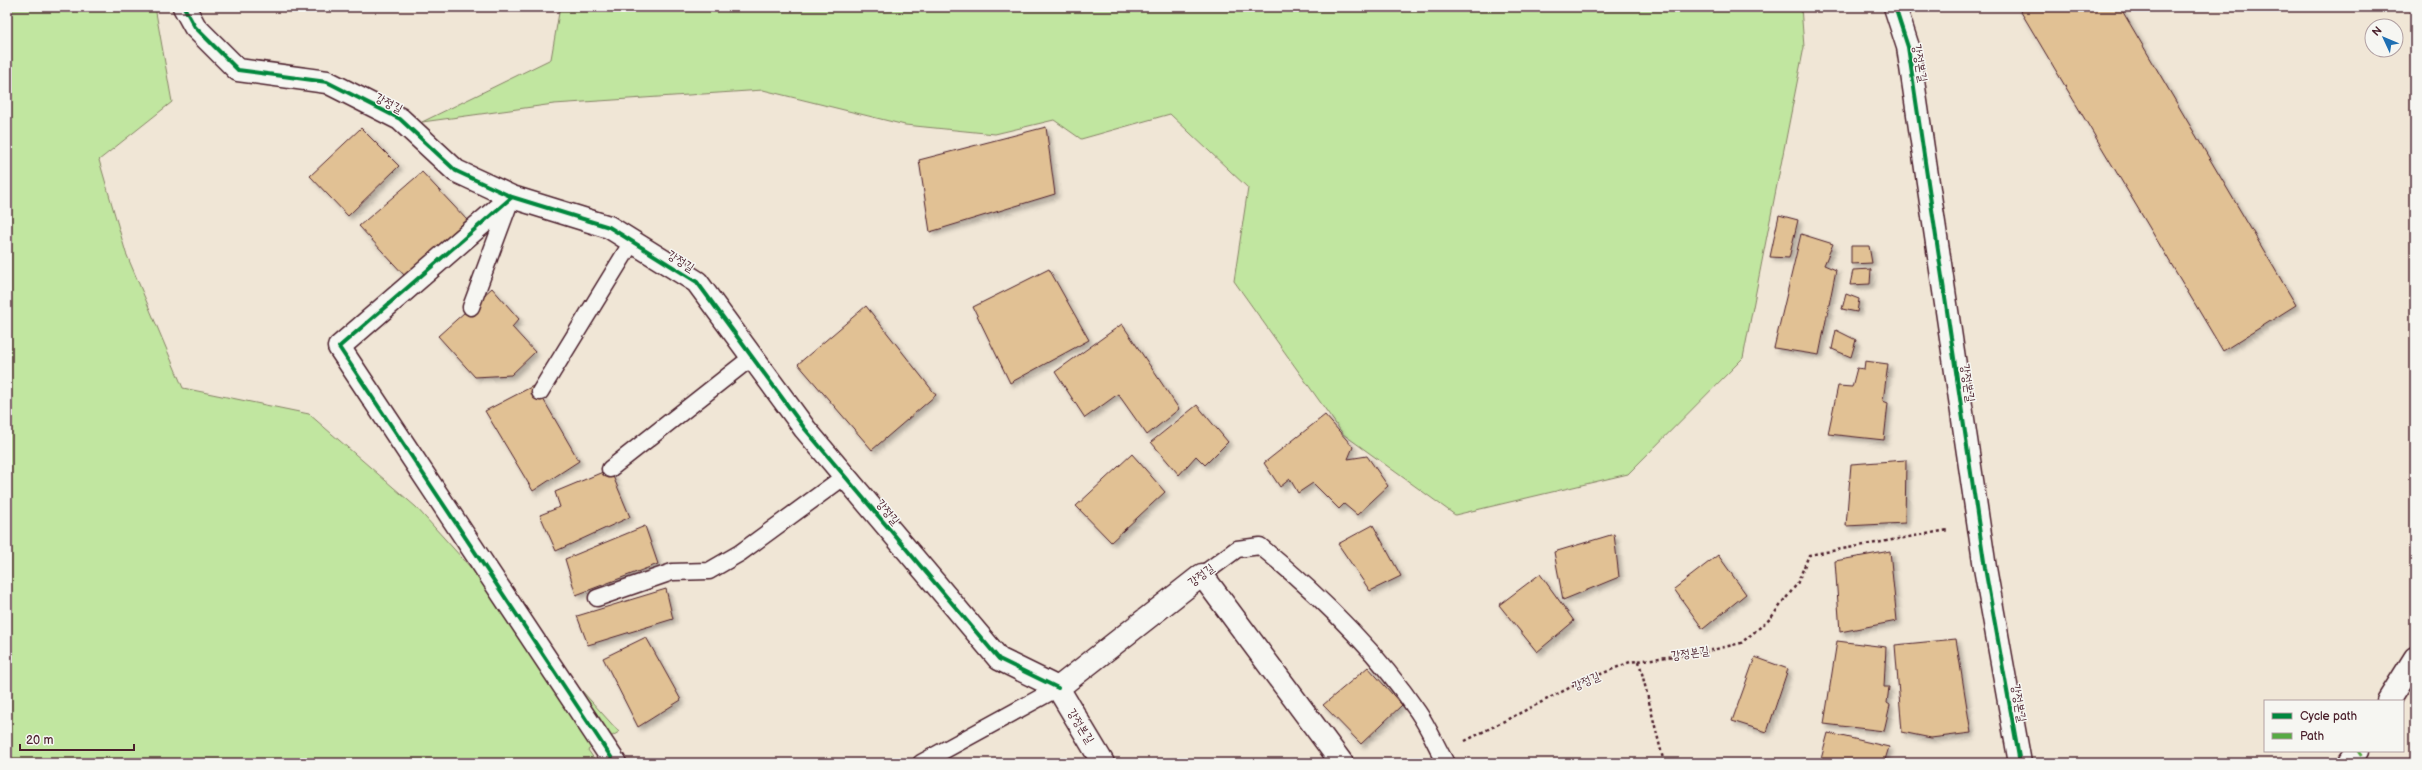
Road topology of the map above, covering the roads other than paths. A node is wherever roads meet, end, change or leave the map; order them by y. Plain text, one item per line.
1 (184, 7) edge
2 (1895, 7) edge
3 (512, 197) junction
4 (632, 242) junction
5 (470, 307) dead end
6 (752, 357) junction
7 (540, 392) dead end
8 (610, 469) dead end
9 (845, 476) junction
10 (1202, 575) junction
11 (597, 598) dead end
12 (2415, 658) edge
13 (1058, 688) junction
14 (2389, 700) edge
15 (2355, 752) edge
16 (1444, 759) edge
17 (615, 763) edge
18 (921, 763) edge
19 (1103, 763) edge
20 (1342, 763) edge
21 (2020, 763) edge
22 (2349, 763) edge

1 - 3 street, 강정길
2 - 21 street, 강정본길
3 - 4 street, 강정길
3 - 5 lane
3 - 17 street
4 - 6 street, 강정길
4 - 7 lane
6 - 8 lane
6 - 9 street, 강정길
9 - 11 lane
9 - 13 street, 강정길
10 - 13 street, 강정길
10 - 16 lane, 강정길
10 - 20 street
12 - 14 street
13 - 18 lane
13 - 19 street, 강정본길
15 - 22 street

